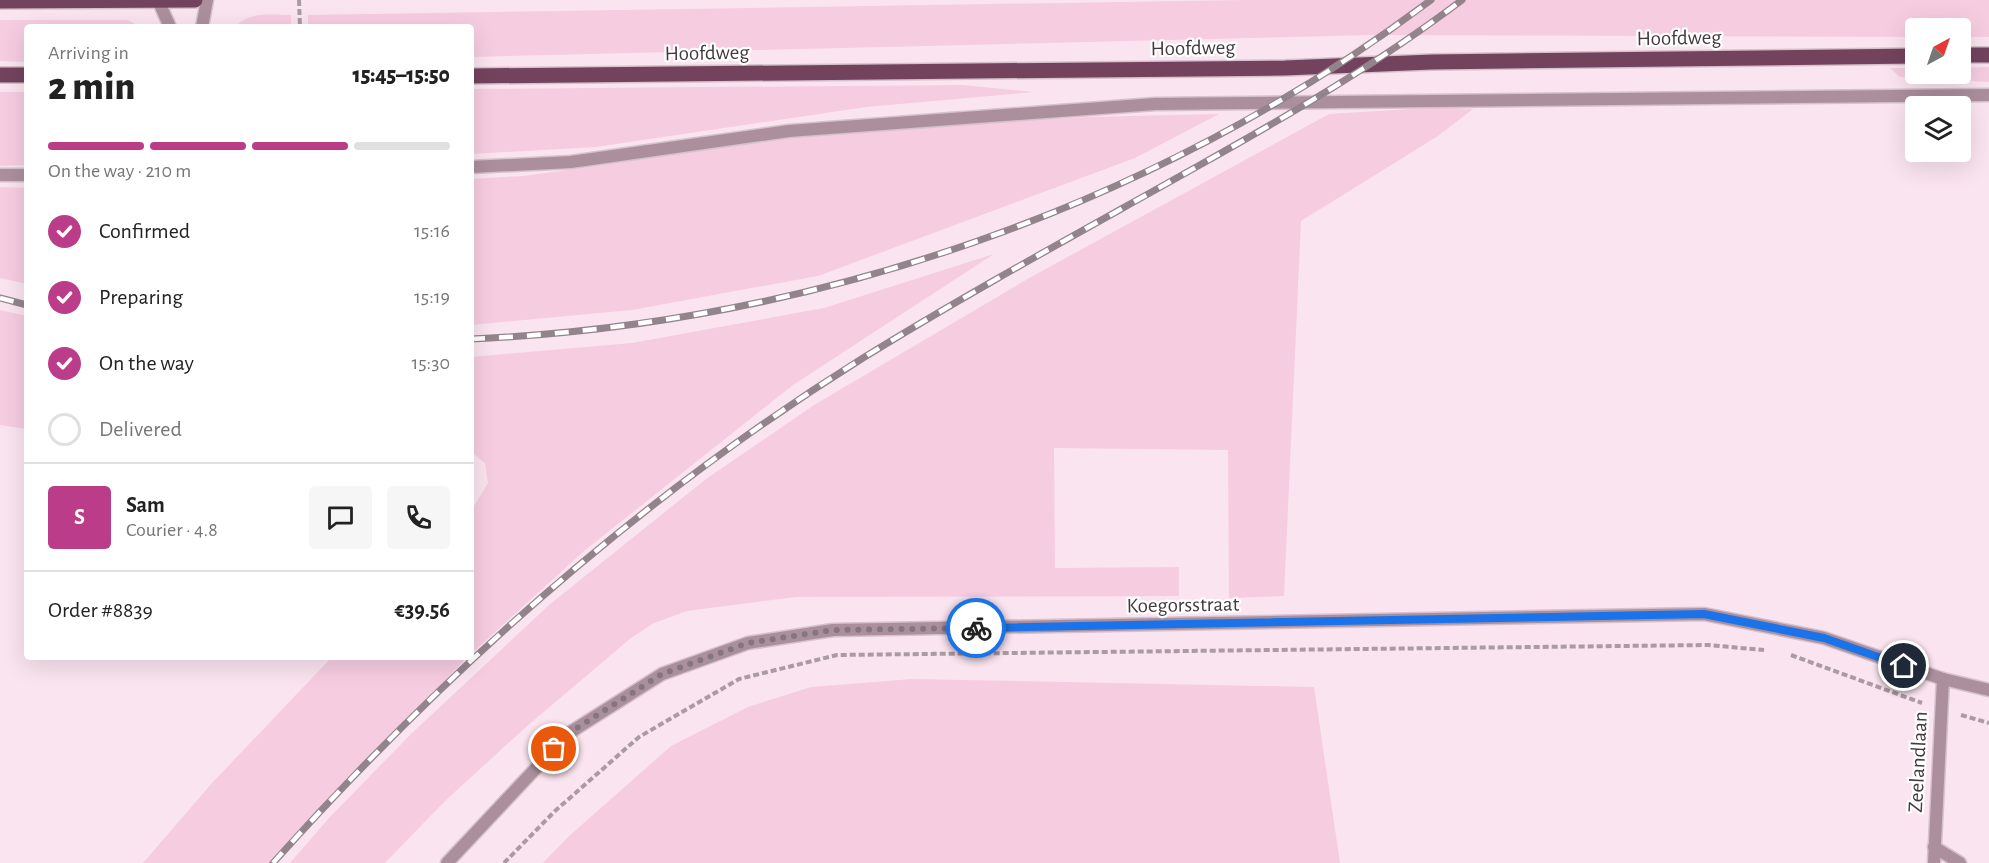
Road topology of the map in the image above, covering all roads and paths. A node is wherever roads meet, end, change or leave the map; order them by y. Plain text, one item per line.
1 (158, 0) edge
2 (195, 0) edge
3 (207, 0) edge
4 (299, 0) edge
5 (0, 1) edge
6 (169, 24) edge
7 (203, 24) edge
8 (300, 24) edge
9 (1971, 55) edge
10 (1989, 55) edge
11 (1905, 56) edge
12 (0, 75) edge
13 (24, 75) edge
14 (474, 76) edge
15 (1989, 94) edge
16 (474, 167) edge
17 (0, 175) edge
18 (24, 175) edge
19 (1772, 650) dead end
20 (1783, 651) dead end
21 (1943, 679) junction
22 (1989, 690) edge
23 (1940, 709) junction
24 (1989, 723) edge
25 (1934, 847) junction
26 (447, 863) edge
27 (504, 863) edge
28 (1934, 863) edge
29 (1960, 863) edge

1 - 2 main road
1 - 5 main road
1 - 6 street
3 - 7 street
4 - 8 path
9 - 10 main road
11 - 14 main road, Hoofdweg
12 - 13 main road
15 - 16 street
17 - 18 street
19 - 27 path
20 - 23 path
21 - 22 street, Koegorsstraat
21 - 23 street, Zeelandlaan
21 - 26 street, Koegorsstraat
23 - 24 path
23 - 25 street, Zeelandlaan
25 - 28 street, Zeelandlaan
25 - 29 street

